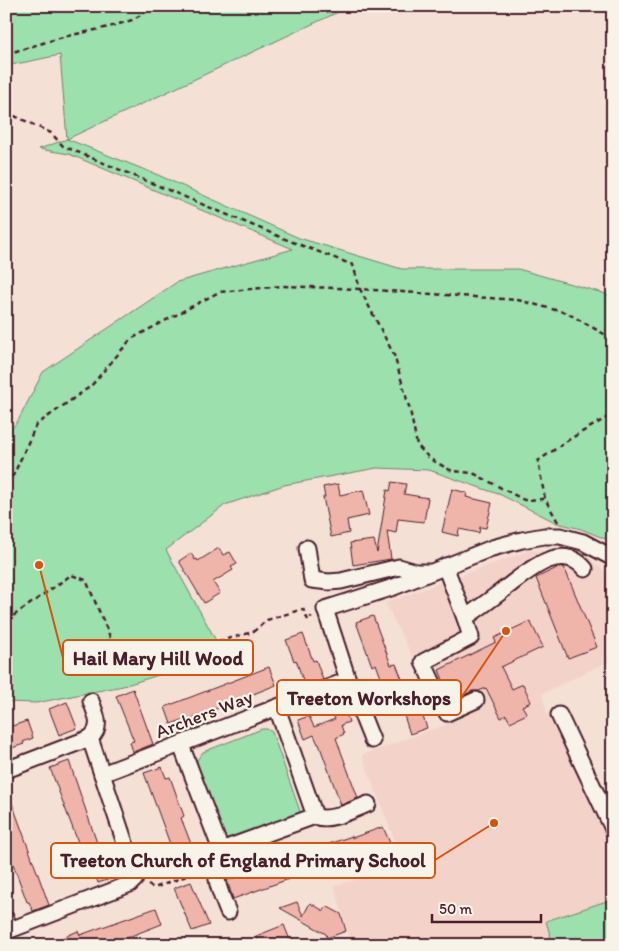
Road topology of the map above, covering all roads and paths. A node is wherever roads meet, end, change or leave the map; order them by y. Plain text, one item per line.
1 (156, 6) edge
2 (6, 54) edge
3 (6, 112) edge
4 (360, 289) junction
5 (613, 339) edge
6 (613, 414) edge
7 (6, 484) edge
8 (545, 499) junction
9 (560, 536) junction
10 (307, 548) dead end
11 (613, 558) edge
12 (438, 569) junction
13 (585, 569) dead end
14 (325, 609) junction
15 (465, 618) junction
16 (6, 621) edge
17 (348, 680) junction
18 (476, 700) dead end
19 (90, 701) dead end
20 (277, 708) junction
21 (560, 715) dead end
22 (90, 738) junction
23 (372, 740) dead end
24 (181, 745) junction
25 (6, 770) edge
26 (102, 774) junction
27 (368, 804) dead end
28 (315, 816) junction
29 (613, 829) edge
30 (221, 850) junction
31 (216, 865) junction
32 (135, 879) junction
33 (228, 912) dead end
34 (8, 927) edge

1 - 2 path
3 - 4 path
4 - 5 path
4 - 7 path
4 - 8 path
6 - 8 path
8 - 9 path
9 - 11 street
9 - 12 street
10 - 12 street
12 - 14 street
12 - 15 street
13 - 15 street
14 - 16 path
14 - 17 street
15 - 18 street
17 - 20 street, Archers Way
17 - 23 street
19 - 22 street
20 - 24 street, Archers Way
20 - 28 street
21 - 29 street
22 - 25 street
22 - 26 street
24 - 26 street, Archers Way
24 - 30 street
26 - 32 street
27 - 28 street
28 - 30 street
30 - 31 street
31 - 32 path
31 - 33 street
32 - 34 street

